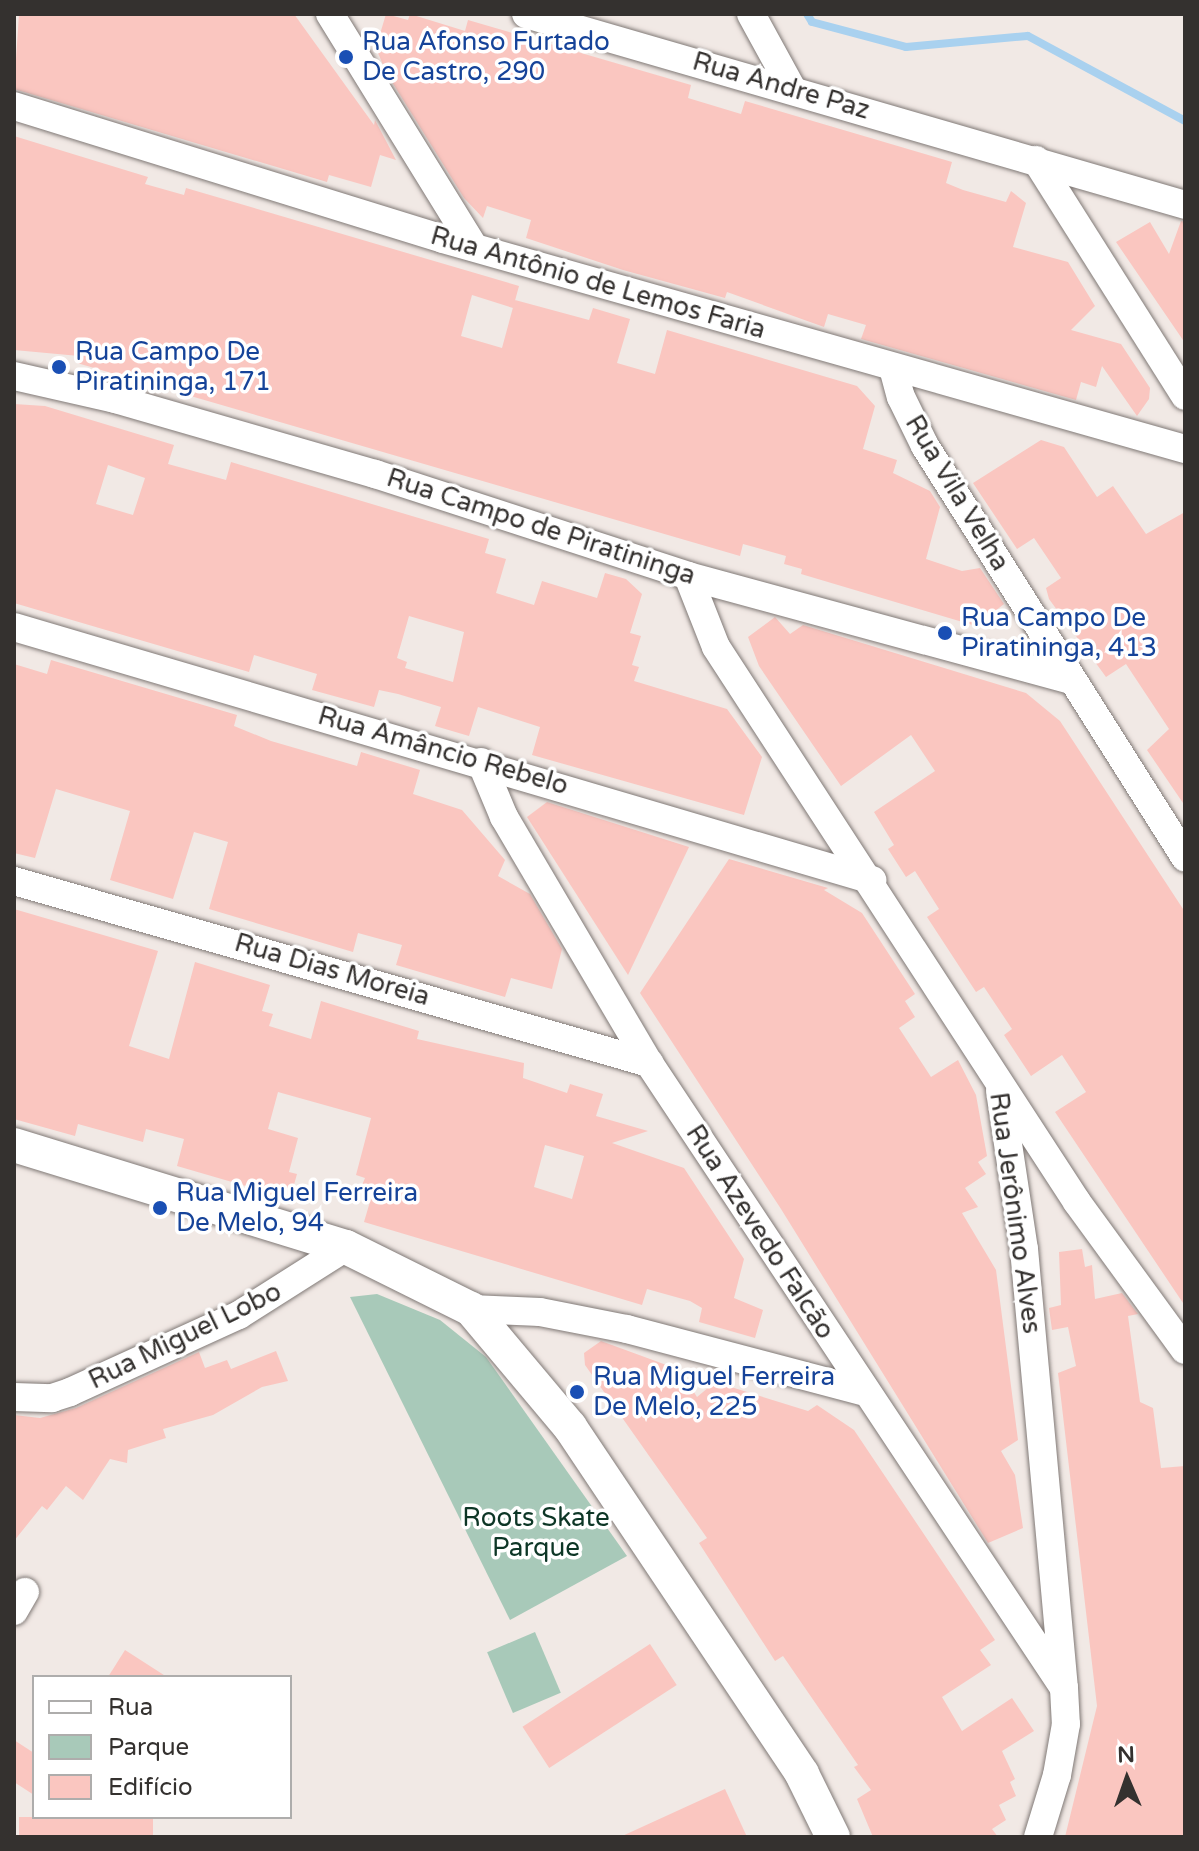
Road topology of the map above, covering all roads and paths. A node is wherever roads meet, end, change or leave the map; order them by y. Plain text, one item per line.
1 (330, 14) edge
2 (526, 14) edge
3 (751, 14) edge
4 (792, 89) junction
5 (14, 106) edge
6 (1036, 160) junction
7 (1185, 205) edge
8 (474, 247) junction
9 (893, 368) junction
10 (14, 376) edge
11 (1185, 396) edge
12 (1185, 449) edge
13 (688, 576) junction
14 (14, 627) edge
15 (1068, 679) junction
16 (481, 762) junction
17 (1185, 858) edge
18 (872, 880) junction
19 (14, 881) edge
20 (649, 1063) junction
21 (998, 1079) junction
22 (14, 1145) edge
23 (346, 1247) junction
24 (471, 1309) junction
25 (1185, 1350) edge
26 (862, 1391) junction
27 (14, 1397) edge
28 (1064, 1688) junction
29 (833, 1837) edge
30 (1038, 1837) edge

1 - 8 street
2 - 4 street, Rua Andre Paz
3 - 4 street
4 - 6 street, Rua Andre Paz
5 - 8 street, Rua Antônio de Lemos Faria
6 - 7 street, Rua Andre Paz
6 - 11 street
8 - 9 street, Rua Antônio de Lemos Faria
9 - 12 street, Rua Antônio de Lemos Faria
9 - 15 street, Rua Vila Velha
10 - 13 street, Rua Campo de Piratininga
13 - 15 street, Rua Campo de Piratininga
13 - 18 street, Rua Jerônimo Alves
14 - 16 street, Rua Amâncio Rebelo
15 - 17 street, Rua Vila Velha
16 - 18 street, Rua Amâncio Rebelo
16 - 20 street, Rua Azevedo Falcão
18 - 21 street, Rua Jerônimo Alves
19 - 20 street, Rua Dias Moreia
20 - 26 street, Rua Azevedo Falcão
21 - 25 street
21 - 28 street, Rua Jerônimo Alves
22 - 23 main road
23 - 24 main road
23 - 27 street, Rua Miguel Lobo
24 - 26 street
24 - 29 main road
26 - 28 street, Rua Azevedo Falcão
28 - 30 street, Rua Jerônimo Alves

